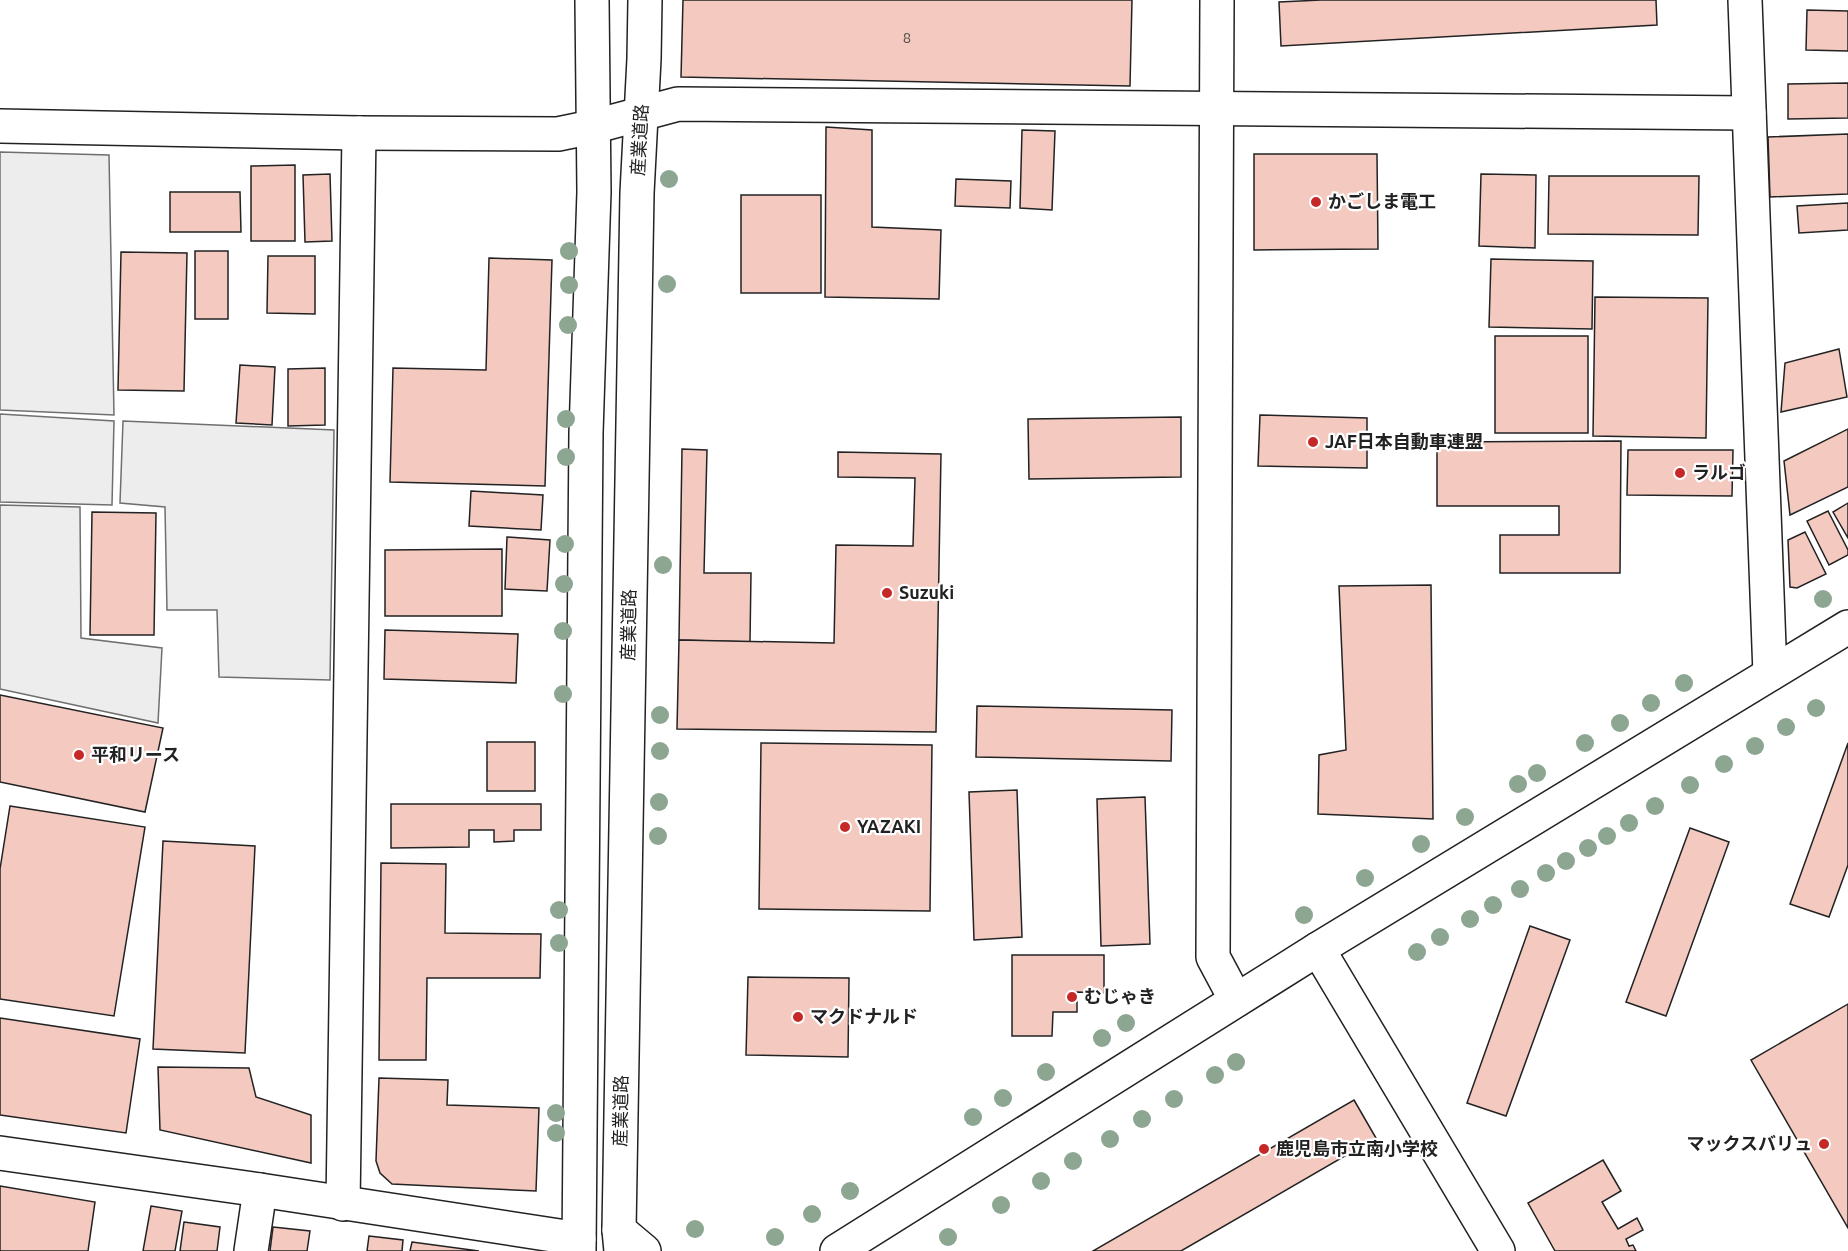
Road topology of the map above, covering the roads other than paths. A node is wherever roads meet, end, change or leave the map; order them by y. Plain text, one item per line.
1 (592, 0) edge
2 (645, 0) edge
3 (1216, 0) edge
4 (1744, 0) edge
5 (1215, 109) junction
6 (1749, 113) junction
7 (642, 114) junction
8 (0, 126) edge
9 (592, 127) junction
10 (359, 133) junction
11 (1848, 627) edge
12 (1770, 674) junction
13 (1318, 949) junction
14 (1236, 1000) junction
15 (0, 1153) edge
16 (260, 1190) junction
17 (343, 1204) junction
18 (628, 1244) edge
19 (579, 1245) edge
20 (251, 1251) edge
21 (837, 1251) edge
22 (1498, 1251) edge

1 - 9 street
2 - 7 street, 産業道路
3 - 5 street
4 - 6 street
5 - 6 street
5 - 7 street
5 - 14 street
6 - 12 street
7 - 9 street
7 - 18 street, 産業道路
8 - 10 street
9 - 10 street
9 - 19 street
10 - 17 street
11 - 12 street
12 - 13 street
13 - 14 street
13 - 22 street
14 - 21 street
15 - 16 street
16 - 17 street
16 - 20 street
17 - 19 street

